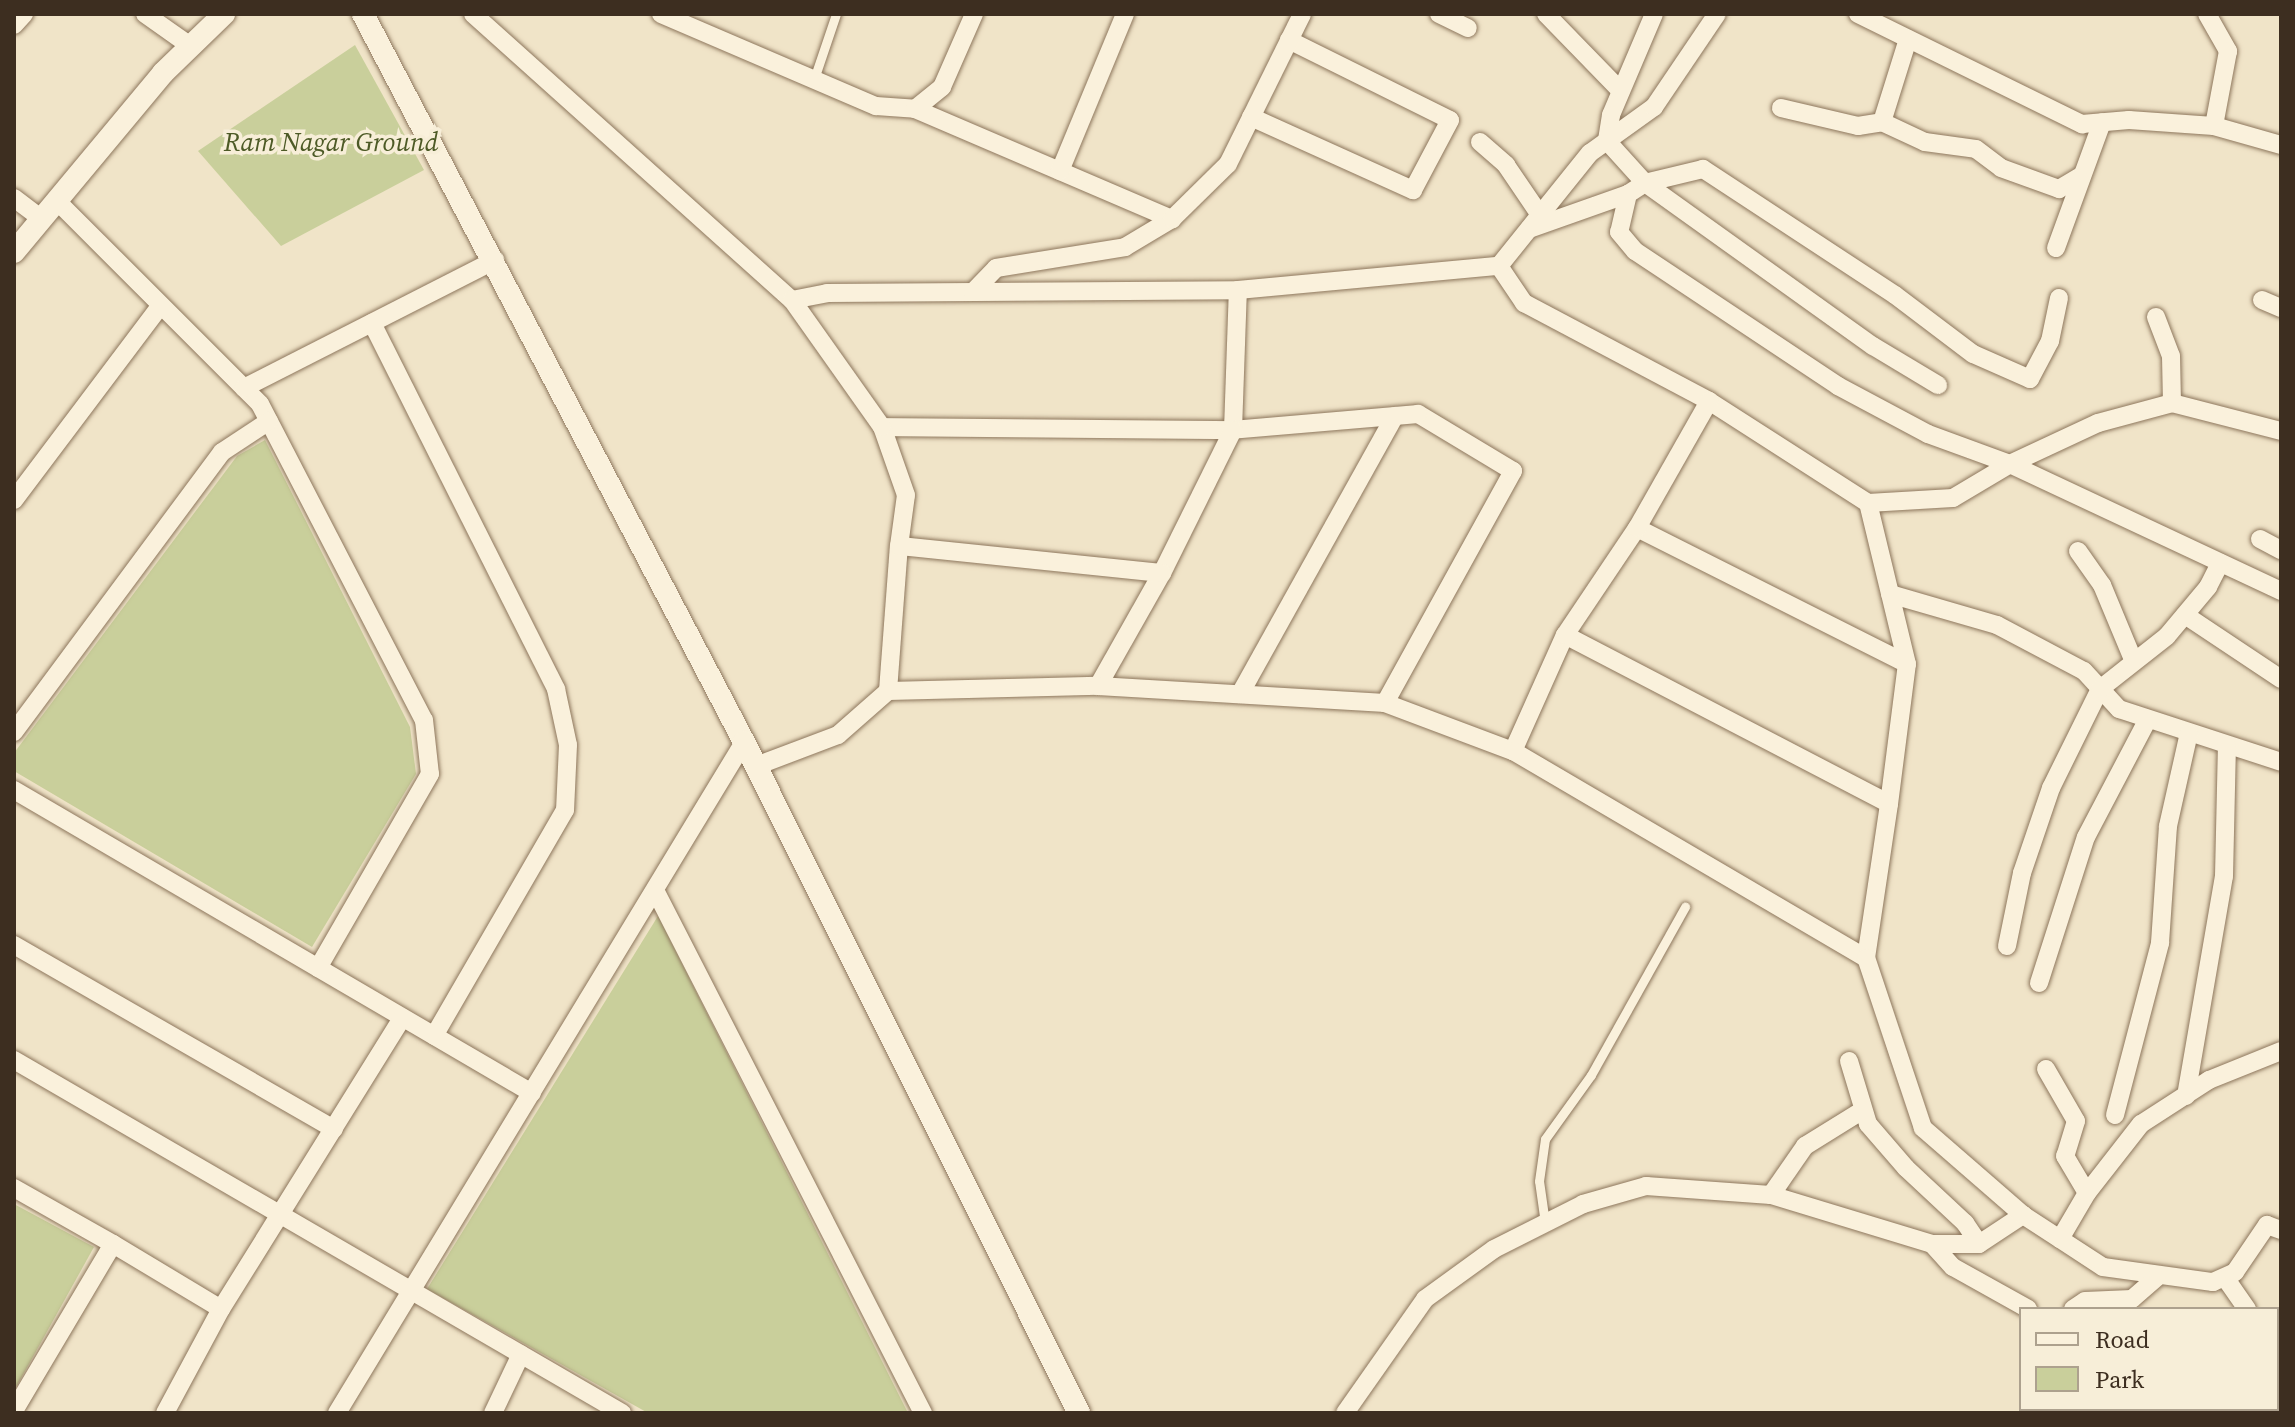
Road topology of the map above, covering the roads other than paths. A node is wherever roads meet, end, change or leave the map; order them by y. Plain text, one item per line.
1 (24, 14) edge
2 (145, 14) edge
3 (224, 14) edge
4 (363, 14) edge
5 (473, 14) edge
6 (661, 14) edge
7 (836, 14) edge
8 (974, 14) edge
9 (1125, 14) edge
10 (1302, 14) edge
11 (1439, 14) edge
12 (1546, 14) edge
13 (1654, 14) edge
14 (1717, 14) edge
15 (1858, 14) edge
16 (2218, 19) edge
17 (14, 25) edge
18 (1468, 28) dead end
19 (1908, 39) junction
20 (1289, 40) junction
21 (192, 47) junction
22 (814, 79) junction
23 (1621, 91) junction
24 (1781, 108) dead end
25 (915, 109) junction
26 (1251, 117) junction
27 (1882, 122) junction
28 (2102, 122) junction
29 (2214, 126) junction
30 (1607, 141) junction
31 (1480, 142) dead end
32 (2281, 145) edge
33 (1060, 171) junction
34 (2082, 175) junction
35 (1645, 183) junction
36 (1628, 194) junction
37 (14, 198) edge
38 (57, 201) junction
39 (42, 219) junction
40 (1172, 219) junction
41 (1534, 222) junction
42 (2056, 248) dead end
43 (14, 252) edge
44 (495, 260) junction
45 (1499, 266) junction
46 (1238, 290) junction
47 (973, 292) junction
48 (2059, 298) dead end
49 (792, 300) junction
50 (2262, 300) dead end
51 (161, 305) junction
52 (2281, 308) edge
53 (2156, 317) dead end
54 (372, 323) junction
55 (1938, 385) dead end
56 (244, 388) junction
57 (1709, 401) junction
58 (2172, 403) junction
59 (1395, 416) junction
60 (269, 421) junction
61 (882, 427) junction
62 (1233, 430) junction
63 (2281, 431) edge
64 (2010, 464) junction
65 (14, 500) edge
66 (1868, 503) junction
67 (1637, 528) junction
68 (2260, 539) dead end
69 (899, 546) junction
70 (2281, 550) edge
71 (2078, 551) dead end
72 (2220, 563) junction
73 (1162, 573) junction
74 (2281, 591) edge
75 (1890, 594) junction
76 (2185, 615) junction
77 (1565, 635) junction
78 (2134, 662) junction
79 (1907, 664) junction
80 (2281, 679) edge
81 (1098, 686) junction
82 (2100, 689) junction
83 (888, 691) junction
84 (1240, 694) junction
85 (1385, 703) junction
86 (2148, 719) junction
87 (14, 732) edge
88 (2189, 733) junction
89 (744, 742) junction
90 (2227, 746) junction
91 (1513, 751) junction
92 (2281, 762) edge
93 (756, 766) junction
94 (14, 790) edge
95 (1889, 804) junction
96 (655, 890) junction
97 (1685, 907) dead end
98 (14, 945) edge
99 (2007, 946) dead end
100 (1866, 958) junction
101 (318, 968) junction
102 (2039, 983) dead end
103 (402, 1018) junction
104 (434, 1036) junction
105 (2281, 1051) edge
106 (14, 1060) edge
107 (1849, 1061) dead end
108 (2046, 1069) dead end
109 (532, 1093) junction
110 (2186, 1096) junction
111 (1863, 1110) junction
112 (2115, 1115) dead end
113 (334, 1129) junction
114 (14, 1188) edge
115 (2087, 1193) junction
116 (1771, 1195) junction
117 (281, 1215) junction
118 (2023, 1215) junction
119 (1545, 1223) junction
120 (2281, 1230) edge
121 (2060, 1239) junction
122 (113, 1244) junction
123 (1932, 1244) junction
124 (1979, 1244) junction
125 (2156, 1278) junction
126 (2226, 1279) junction
127 (413, 1291) junction
128 (2024, 1307) edge
129 (2076, 1307) edge
130 (2246, 1307) edge
131 (221, 1309) junction
132 (521, 1354) junction
133 (14, 1411) edge
134 (165, 1413) edge
135 (337, 1413) edge
136 (493, 1413) edge
137 (622, 1413) edge
138 (923, 1413) edge
139 (1079, 1413) edge
140 (1345, 1413) edge

1 - 17 street
2 - 21 street
3 - 21 street
4 - 44 street
5 - 49 street
6 - 22 street
7 - 22 lane
8 - 25 street
9 - 33 street
10 - 20 street
11 - 18 street
12 - 23 street
13 - 23 street
14 - 30 street
15 - 19 street
16 - 29 street
19 - 27 street
19 - 28 street
20 - 26 street
20 - 26 street
21 - 38 street
22 - 25 street
23 - 30 street
24 - 27 street
25 - 33 street
26 - 40 street
27 - 34 street
28 - 29 street
28 - 34 street
29 - 32 street
30 - 35 street
30 - 41 street
31 - 41 street
33 - 40 street
34 - 42 street
35 - 36 street
35 - 48 street
35 - 55 street
36 - 41 street
36 - 64 street
37 - 39 street
38 - 39 street
38 - 51 street
39 - 43 street
40 - 47 street
41 - 45 street
44 - 54 street
44 - 89 street
45 - 46 street
45 - 57 street
46 - 47 street
46 - 62 street
47 - 49 street
49 - 61 street
50 - 52 street
51 - 56 street
51 - 65 street
53 - 58 street
54 - 56 street
54 - 104 street
56 - 60 street
57 - 66 street
57 - 67 street
58 - 63 street
58 - 64 street
59 - 62 street
59 - 84 street
59 - 85 street
60 - 87 street
60 - 101 street
61 - 62 street
61 - 69 street
62 - 73 street
64 - 66 street
64 - 72 street
66 - 75 street
67 - 77 street
67 - 79 street
68 - 70 street
69 - 73 street
69 - 83 street
71 - 78 street
72 - 74 street
72 - 76 street
73 - 81 street
75 - 79 street
75 - 82 street
76 - 78 street
76 - 80 street
77 - 91 street
77 - 95 street
78 - 82 street
79 - 95 street
81 - 83 street
81 - 84 street
82 - 86 street
82 - 99 street
83 - 93 street
84 - 85 street
85 - 91 street
86 - 88 street
86 - 102 street
88 - 90 street
88 - 112 street
89 - 93 street
89 - 96 street
90 - 92 street
90 - 110 street
91 - 100 street
93 - 139 street
94 - 101 street
95 - 100 street
96 - 109 street
96 - 138 street
97 - 119 lane
98 - 113 street
100 - 118 street
101 - 103 street
103 - 104 street
103 - 113 street
104 - 109 street
105 - 110 street
106 - 117 street
107 - 111 street
108 - 115 street
109 - 127 street
110 - 115 street
111 - 116 street
111 - 124 street
113 - 117 street
114 - 122 street
115 - 121 street
116 - 119 street
116 - 123 street
117 - 127 street
117 - 131 street
118 - 121 street
118 - 124 street
119 - 140 street
120 - 126 street
121 - 125 street
122 - 131 street
122 - 133 street
123 - 124 street
123 - 128 street
125 - 126 street
125 - 129 street
126 - 130 street
127 - 132 street
127 - 135 street
131 - 134 street
132 - 136 street
132 - 137 street

